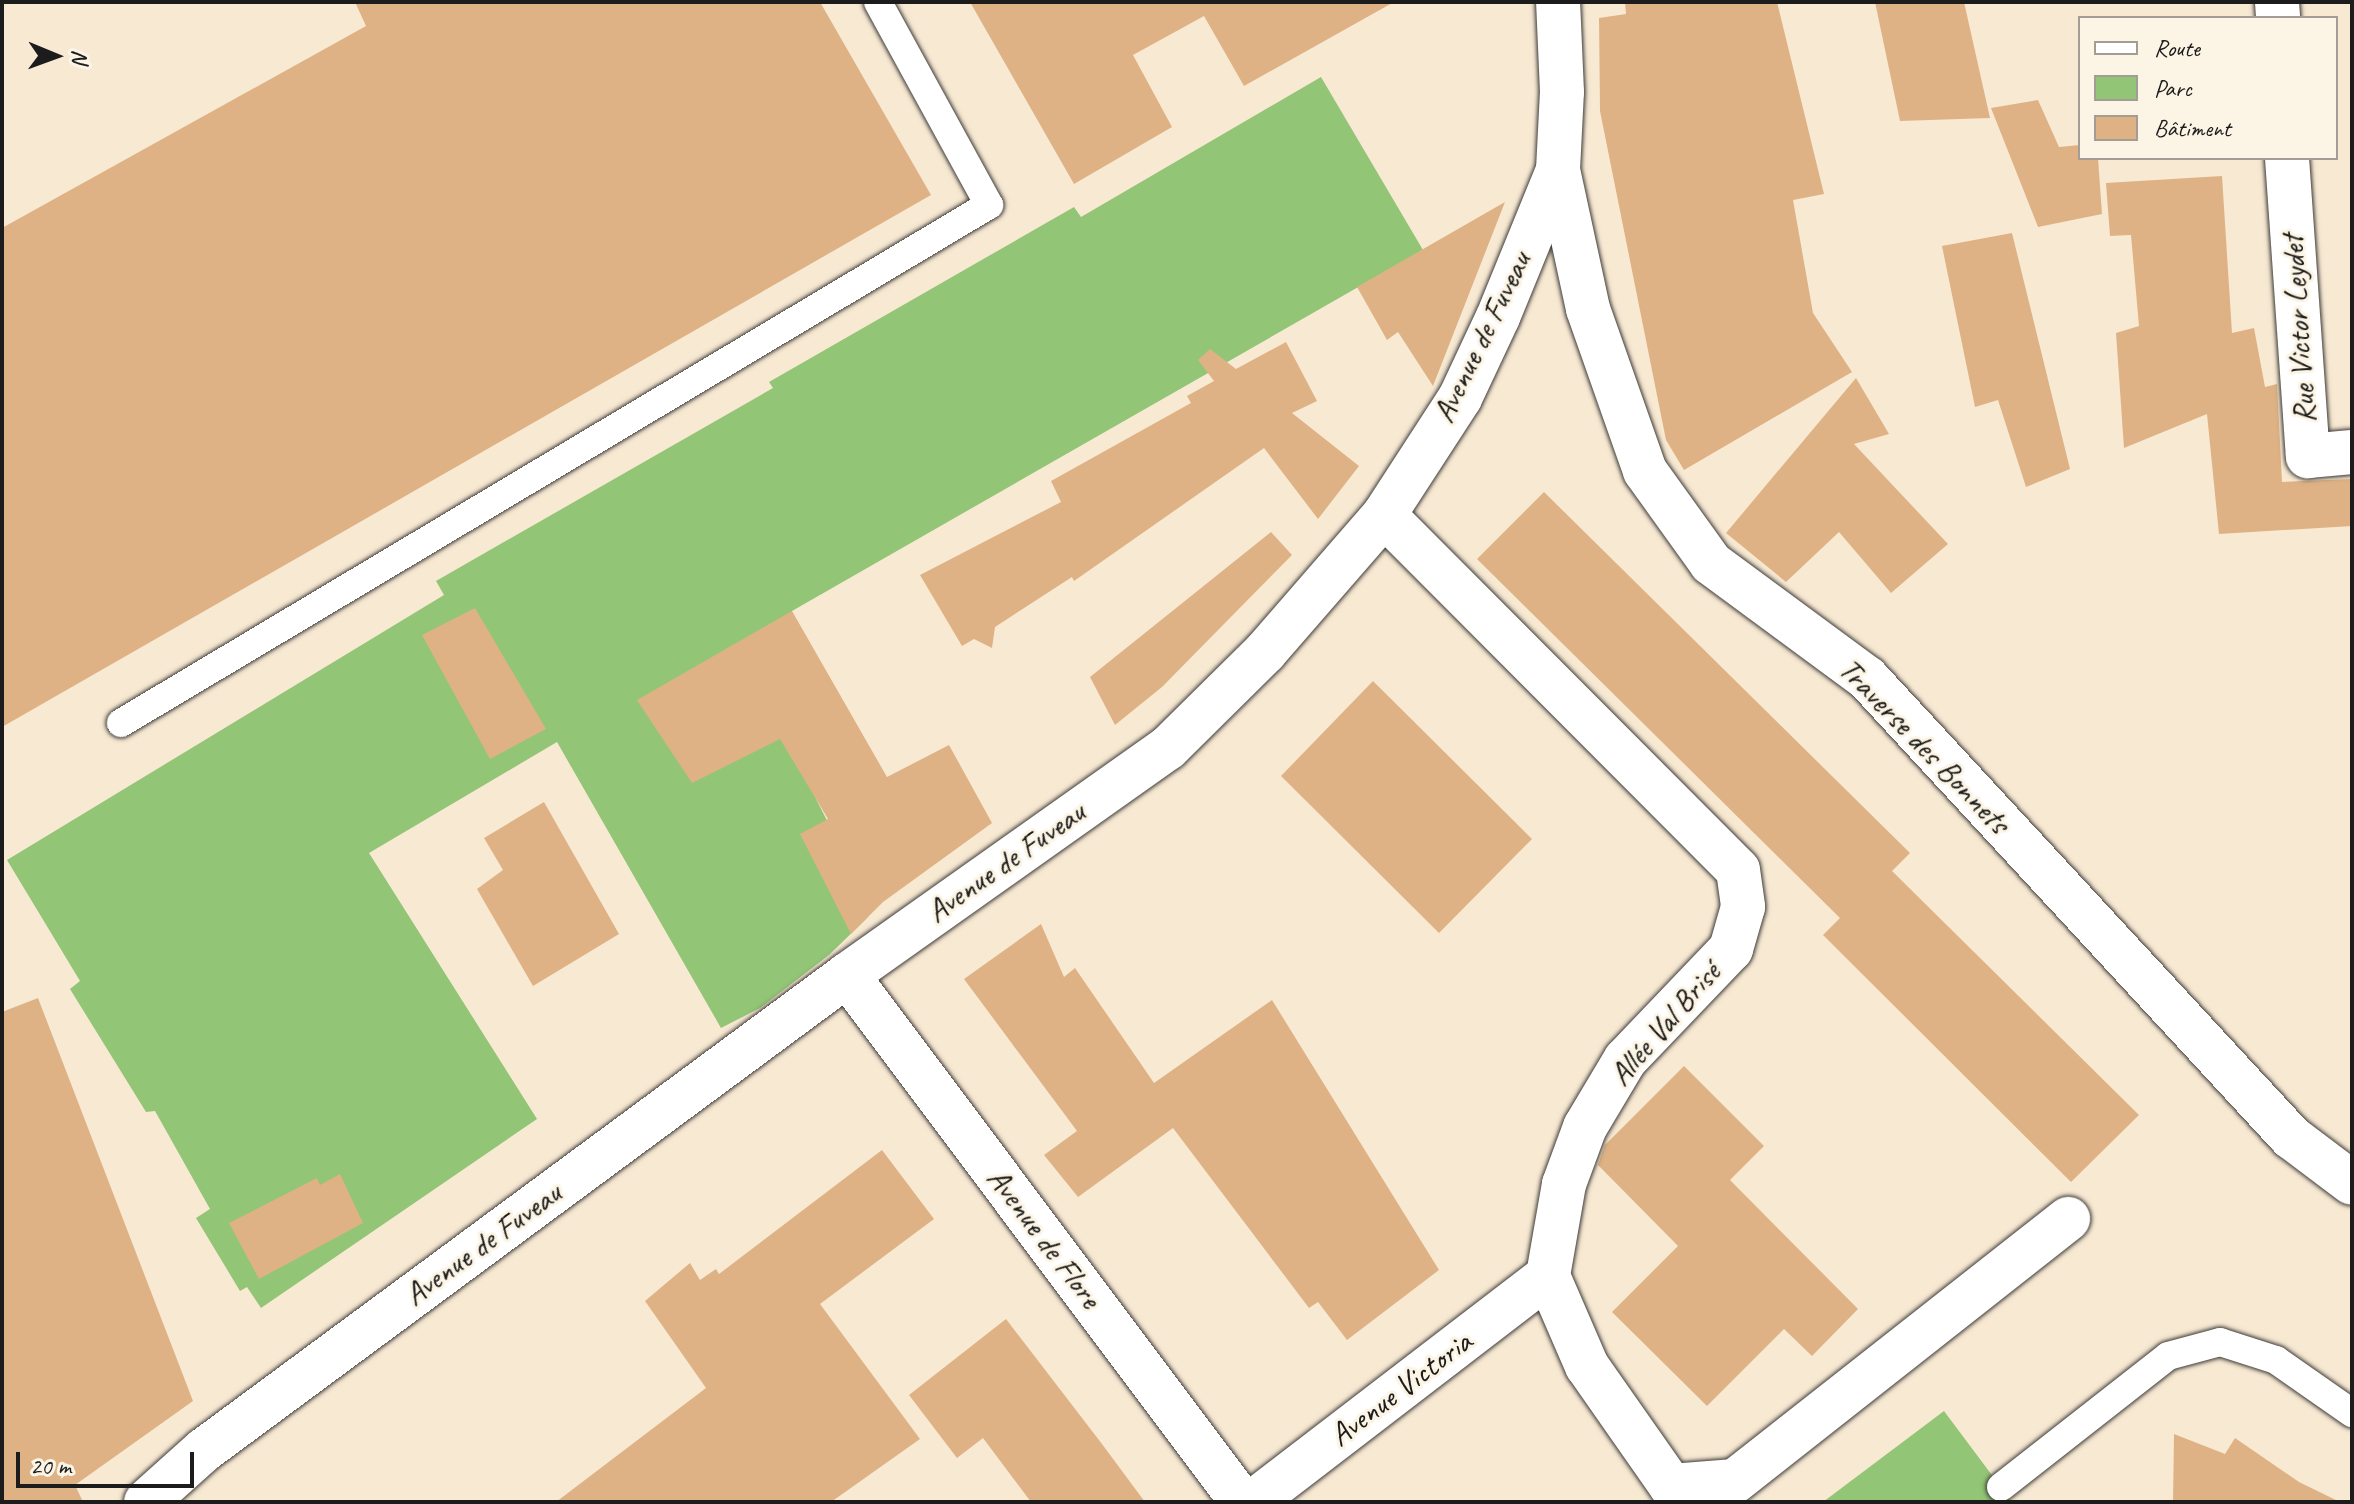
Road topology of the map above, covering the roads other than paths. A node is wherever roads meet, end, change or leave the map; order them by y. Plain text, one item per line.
1 (878, 2) edge
2 (1558, 2) edge
3 (2287, 160) edge
4 (1558, 170) junction
5 (2352, 452) edge
6 (1384, 515) junction
7 (121, 723) dead end
8 (847, 975) junction
9 (2352, 1183) edge
10 (2068, 1219) dead end
11 (1548, 1276) junction
12 (2352, 1413) edge
13 (2001, 1487) dead end
14 (146, 1502) edge
15 (1242, 1502) edge
16 (1253, 1502) edge

1 - 7 lane
2 - 4 street, Avenue de Fuveau
3 - 5 street, Rue Victor Leydet
4 - 6 street, Avenue de Fuveau
4 - 9 street, Traverse des Bonnets
6 - 8 street, Avenue de Fuveau
6 - 11 street, Allée Val Brisé
8 - 14 street, Avenue de Fuveau
8 - 15 street, Avenue de Flore
10 - 11 street
11 - 16 street, Avenue Victoria
12 - 13 lane

